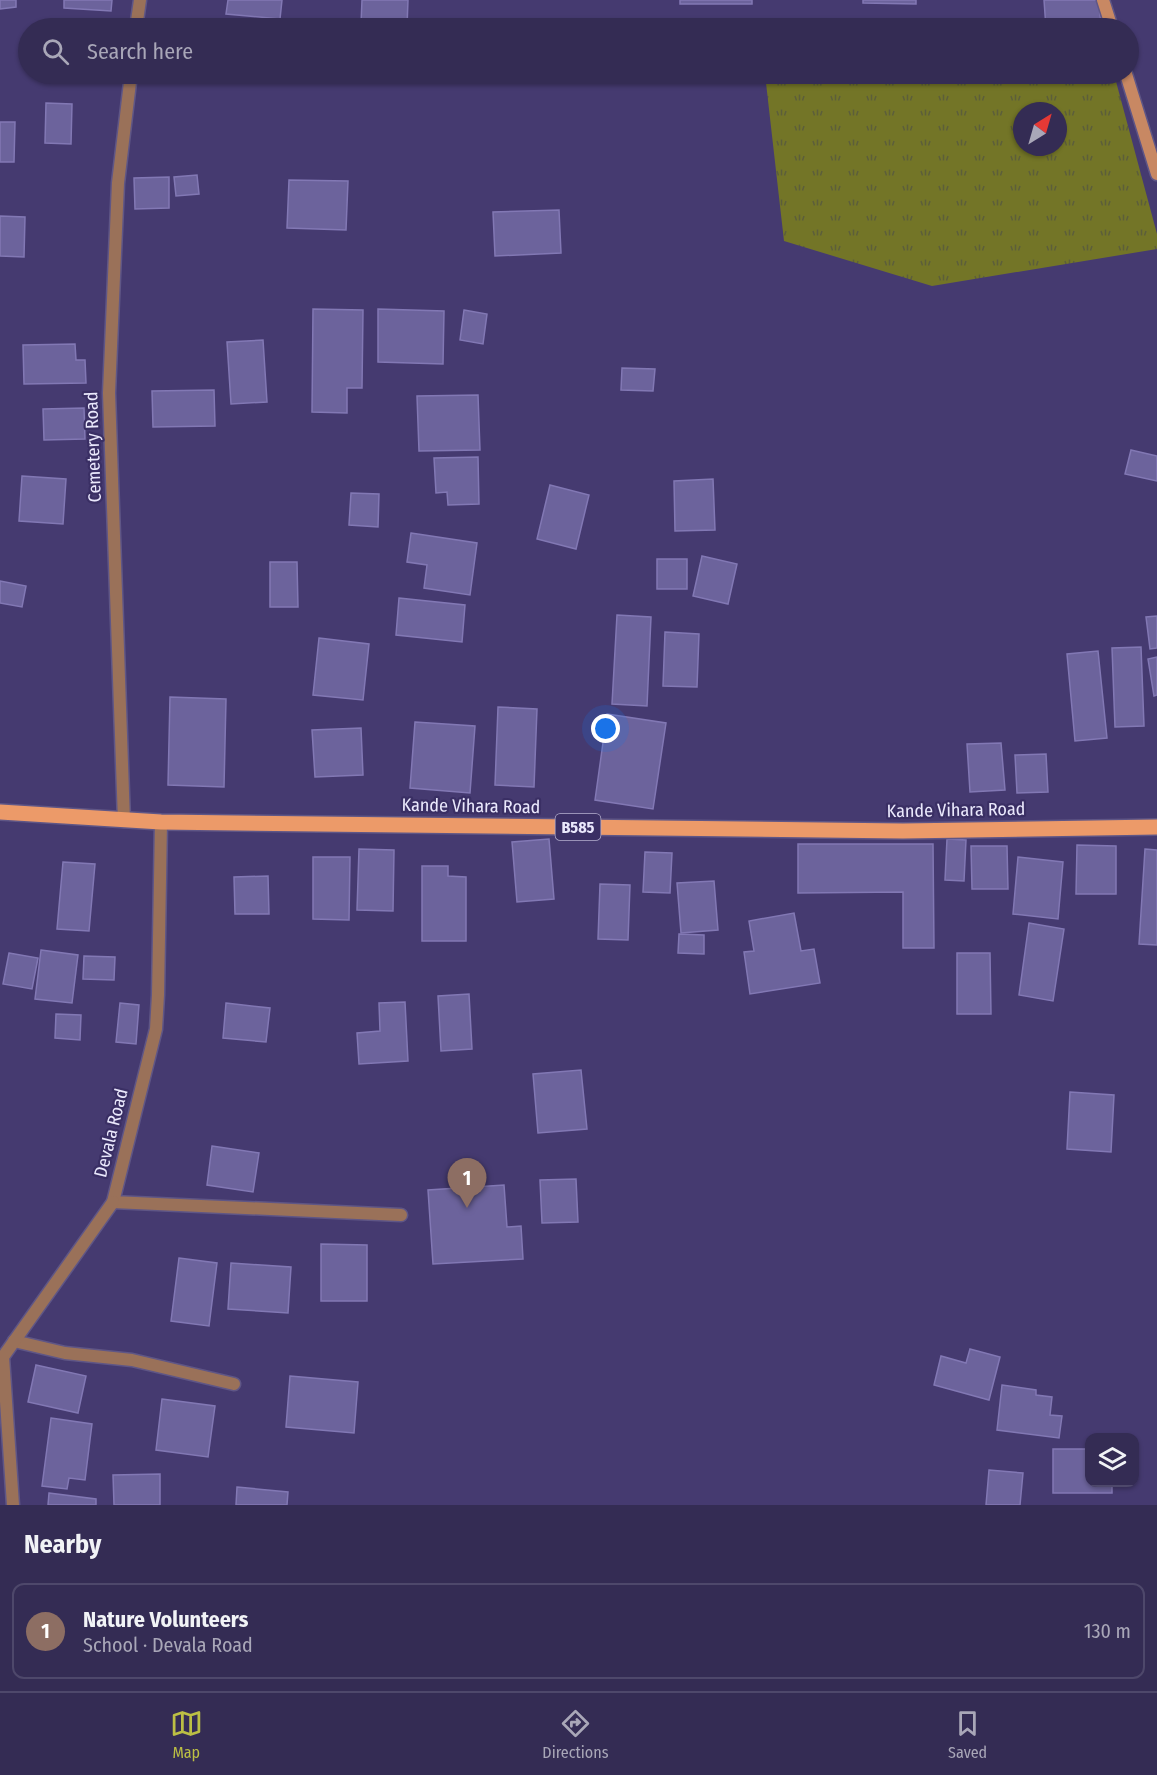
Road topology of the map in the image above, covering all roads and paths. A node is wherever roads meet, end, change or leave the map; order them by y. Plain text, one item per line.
1 (140, 0) edge
2 (1103, 0) edge
3 (137, 18) edge
4 (1109, 18) edge
5 (130, 84) edge
6 (1129, 84) edge
7 (1157, 174) edge
8 (0, 812) edge
9 (124, 820) junction
10 (161, 822) junction
11 (1157, 827) edge
12 (113, 1202) junction
13 (401, 1215) dead end
14 (14, 1341) junction
15 (234, 1384) dead end
16 (13, 1505) edge

1 - 3 street
2 - 4 street
5 - 9 street, Cemetery Road
6 - 7 street
8 - 9 main road, Kande Vihara Road / B585
9 - 10 main road, Kande Vihara Road / B585
10 - 11 main road, Kande Vihara Road / B585
10 - 12 street, Devala Road
12 - 13 street, Devala Road
12 - 14 street
14 - 15 street
14 - 16 street

